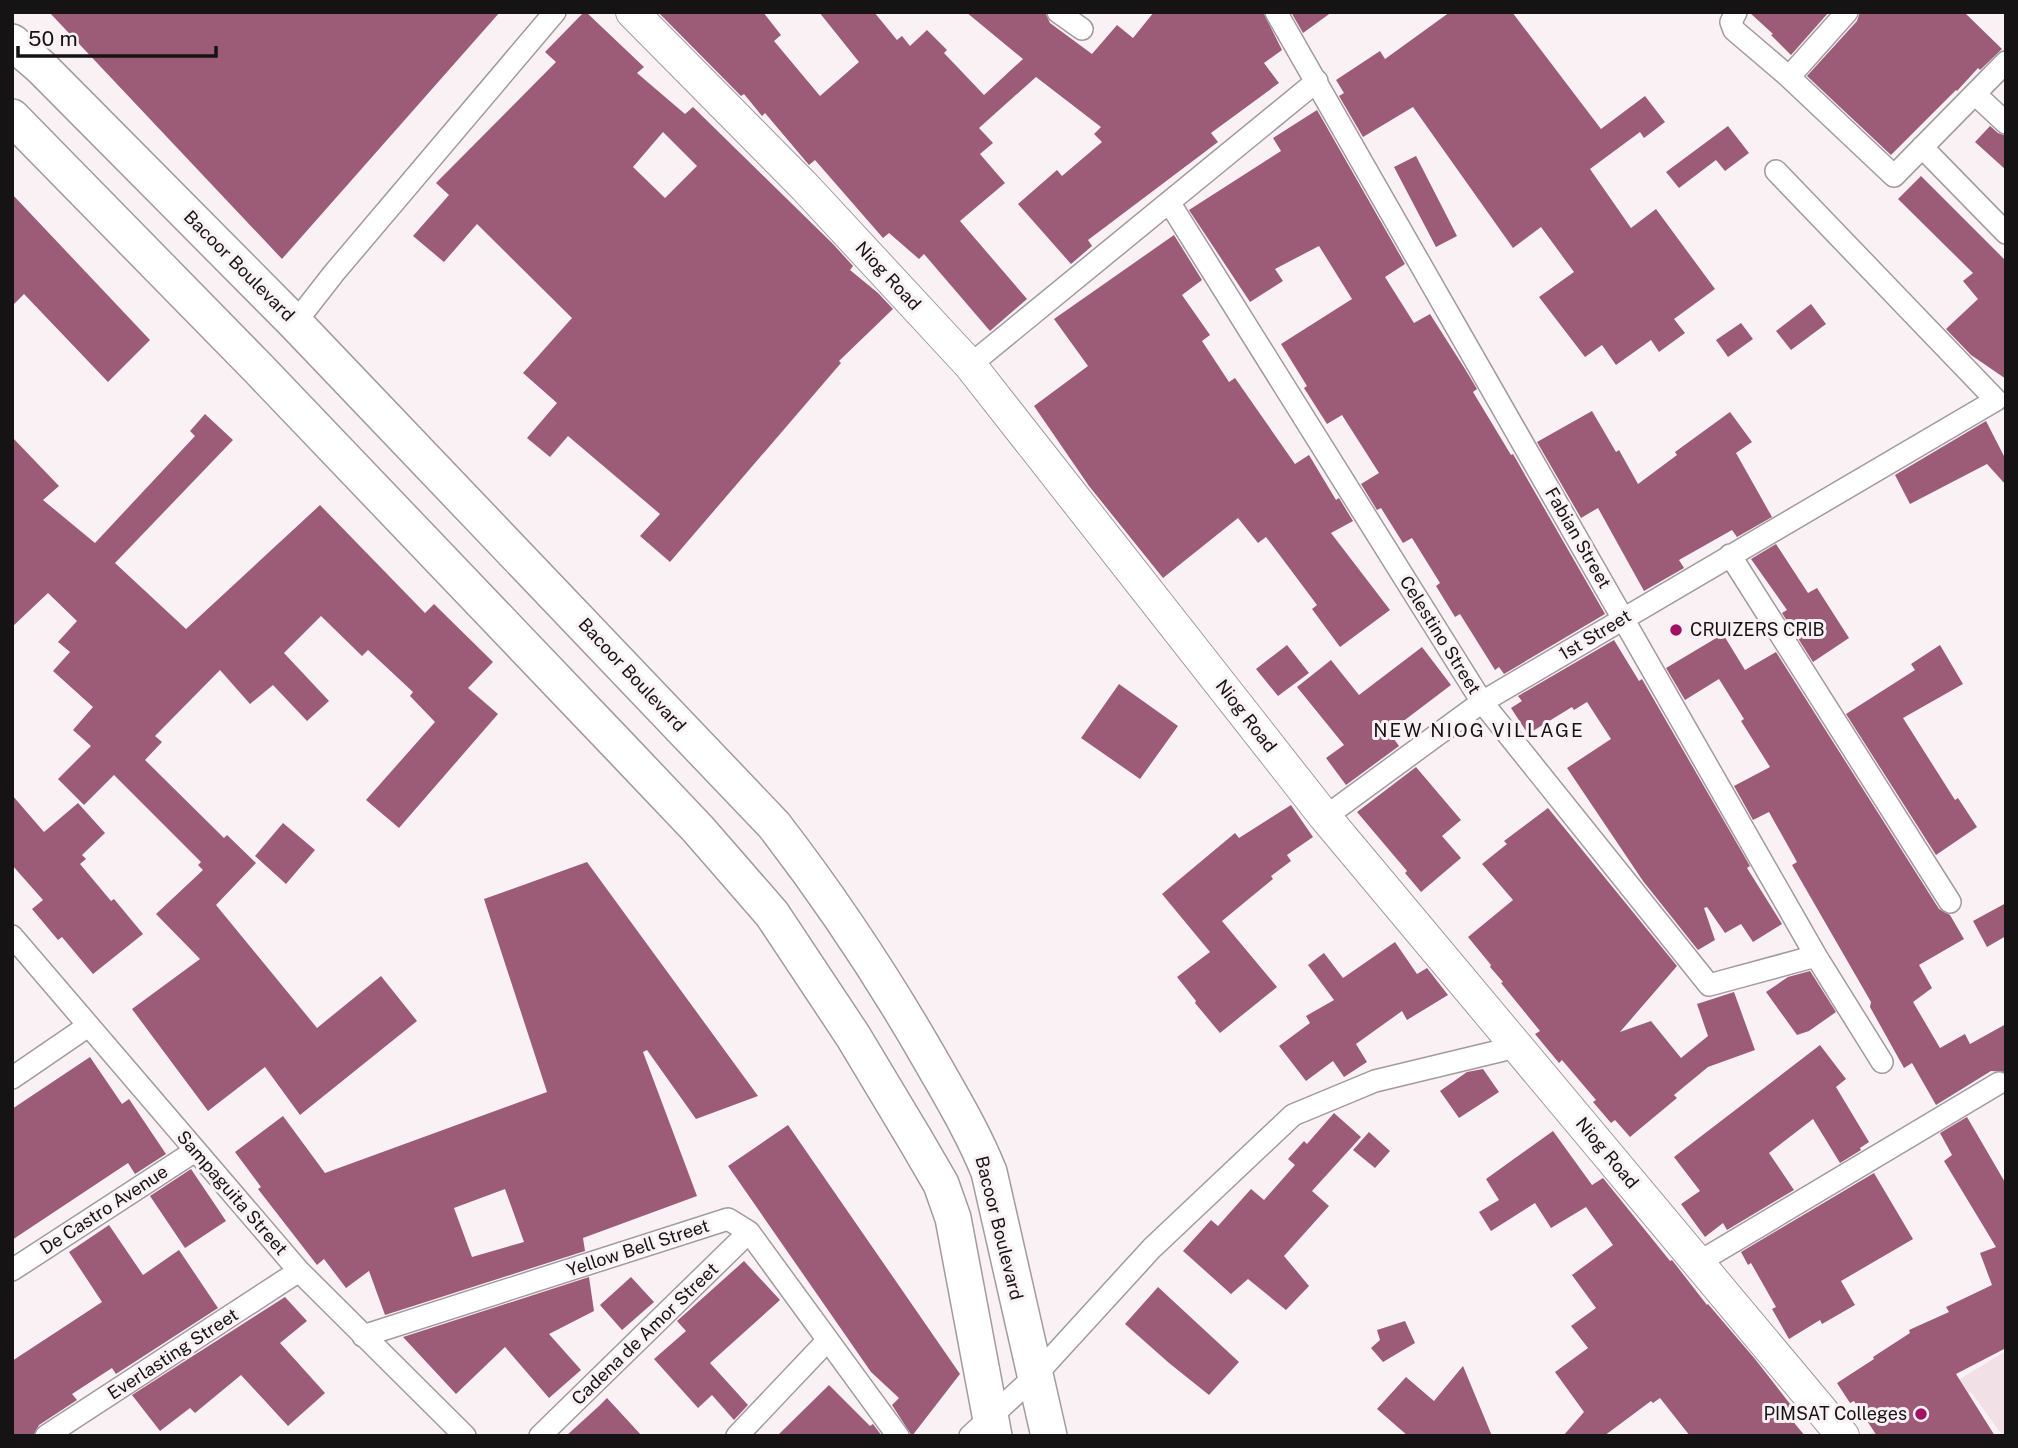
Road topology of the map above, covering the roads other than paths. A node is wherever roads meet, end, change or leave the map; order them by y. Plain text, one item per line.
1 (555, 12) edge
2 (1058, 12) edge
3 (1276, 12) edge
4 (1737, 12) edge
5 (1846, 12) edge
6 (639, 14) edge
7 (1082, 29) dead end
8 (12, 42) edge
9 (2006, 62) edge
10 (1789, 78) junction
11 (1317, 81) junction
12 (1975, 94) junction
13 (12, 117) edge
14 (2006, 123) edge
15 (1922, 147) junction
16 (1776, 171) dead end
17 (1169, 202) junction
18 (2006, 233) edge
19 (295, 323) junction
20 (970, 365) junction
21 (258, 368) junction
22 (1730, 555) junction
23 (1623, 618) junction
24 (1482, 702) junction
25 (1325, 817) junction
26 (1950, 902) dead end
27 (12, 936) edge
28 (1816, 956) junction
29 (88, 1026) junction
30 (1517, 1047) junction
31 (1882, 1062) dead end
32 (12, 1078) edge
33 (1999, 1083) dead end
34 (195, 1151) junction
35 (749, 1232) junction
36 (1699, 1262) junction
37 (12, 1270) edge
38 (299, 1271) junction
39 (363, 1336) junction
40 (827, 1341) junction
41 (1034, 1377) junction
42 (985, 1429) edge
43 (46, 1436) edge
44 (465, 1436) edge
45 (540, 1436) edge
46 (737, 1436) edge
47 (898, 1436) edge
48 (1049, 1436) edge
49 (1843, 1436) edge

1 - 19 street
2 - 7 street
3 - 11 street, Fabian Street
4 - 10 street
5 - 10 street
6 - 20 street, Niog Road
8 - 19 main road, Bacoor Boulevard
9 - 12 street
10 - 15 street
11 - 17 street
11 - 23 street, Fabian Street
12 - 14 street
12 - 15 street
13 - 21 main road
15 - 18 street
16 - 22 street, 1st Street
17 - 20 street
17 - 24 street, Celestino Street
19 - 21 main road
19 - 41 main road, Bacoor Boulevard
20 - 25 street, Niog Road
21 - 42 main road
22 - 23 street, 1st Street
22 - 26 street
23 - 24 street, 1st Street
23 - 28 street, Fabian Street
24 - 25 street, 1st Street
24 - 28 street, Celestino Street
25 - 30 street, Niog Road
27 - 29 street, Sampaguita Street
28 - 31 street, Fabian Street
29 - 32 street
29 - 34 street, Sampaguita Street
30 - 36 street, Niog Road
30 - 41 street
33 - 36 street
34 - 37 street, De Castro Avenue
34 - 38 street, Sampaguita Street
35 - 39 street, Yellow Bell Street
35 - 40 street
35 - 45 street, Cadena de Amor Street
36 - 49 street, Niog Road
38 - 39 street, Sampaguita Street
38 - 43 street, Everlasting Street
39 - 44 street, Sampaguita Street
40 - 46 street
40 - 47 street
41 - 42 street
41 - 48 main road, Bacoor Boulevard

